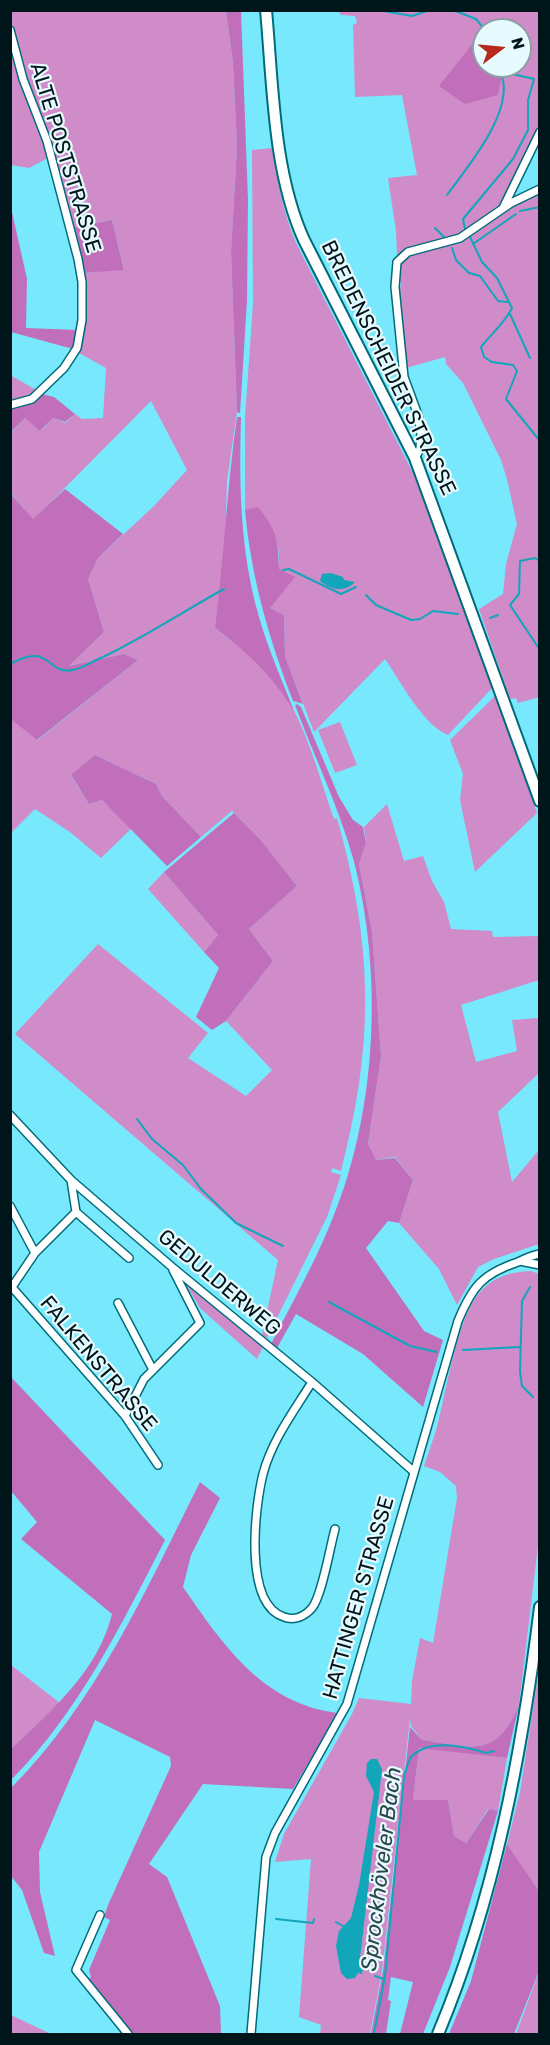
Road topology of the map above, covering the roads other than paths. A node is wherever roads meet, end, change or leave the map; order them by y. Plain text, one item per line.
1 (266, 10) edge
2 (10, 30) edge
3 (540, 132) edge
4 (540, 189) edge
5 (503, 208) junction
6 (10, 405) edge
7 (415, 458) junction
8 (540, 801) edge
9 (10, 1115) edge
10 (71, 1180) junction
11 (10, 1206) edge
12 (76, 1212) junction
13 (35, 1253) junction
14 (540, 1254) edge
15 (129, 1258) dead end
16 (520, 1261) junction
17 (540, 1265) edge
18 (172, 1267) junction
19 (11, 1286) edge
20 (118, 1303) dead end
21 (153, 1370) junction
22 (312, 1382) junction
23 (125, 1416) junction
24 (159, 1465) dead end
25 (413, 1471) junction
26 (335, 1529) dead end
27 (540, 1607) edge
28 (100, 1915) dead end
29 (128, 2034) edge
30 (251, 2034) edge
31 (438, 2034) edge

1 - 7 main road, BREDENSCHEIDER STRASSE
2 - 6 street, ALTE POSTSTRASSE
3 - 5 street
4 - 5 street
5 - 7 street
7 - 8 main road, BREDENSCHEIDER STRASSE
9 - 10 street, GEDULDERWEG
10 - 12 street
10 - 18 street, GEDULDERWEG
11 - 13 street
12 - 13 street
12 - 15 street
13 - 19 street
14 - 16 street, HATTINGER STRASSE
16 - 17 street
16 - 25 street, HATTINGER STRASSE
18 - 21 street
18 - 22 street, GEDULDERWEG
19 - 23 street, FALKENSTRASSE
20 - 21 street
21 - 23 street
22 - 25 street, GEDULDERWEG
22 - 26 street
23 - 24 street, FALKENSTRASSE
25 - 30 street, HATTINGER STRASSE
27 - 31 main road
28 - 29 street

